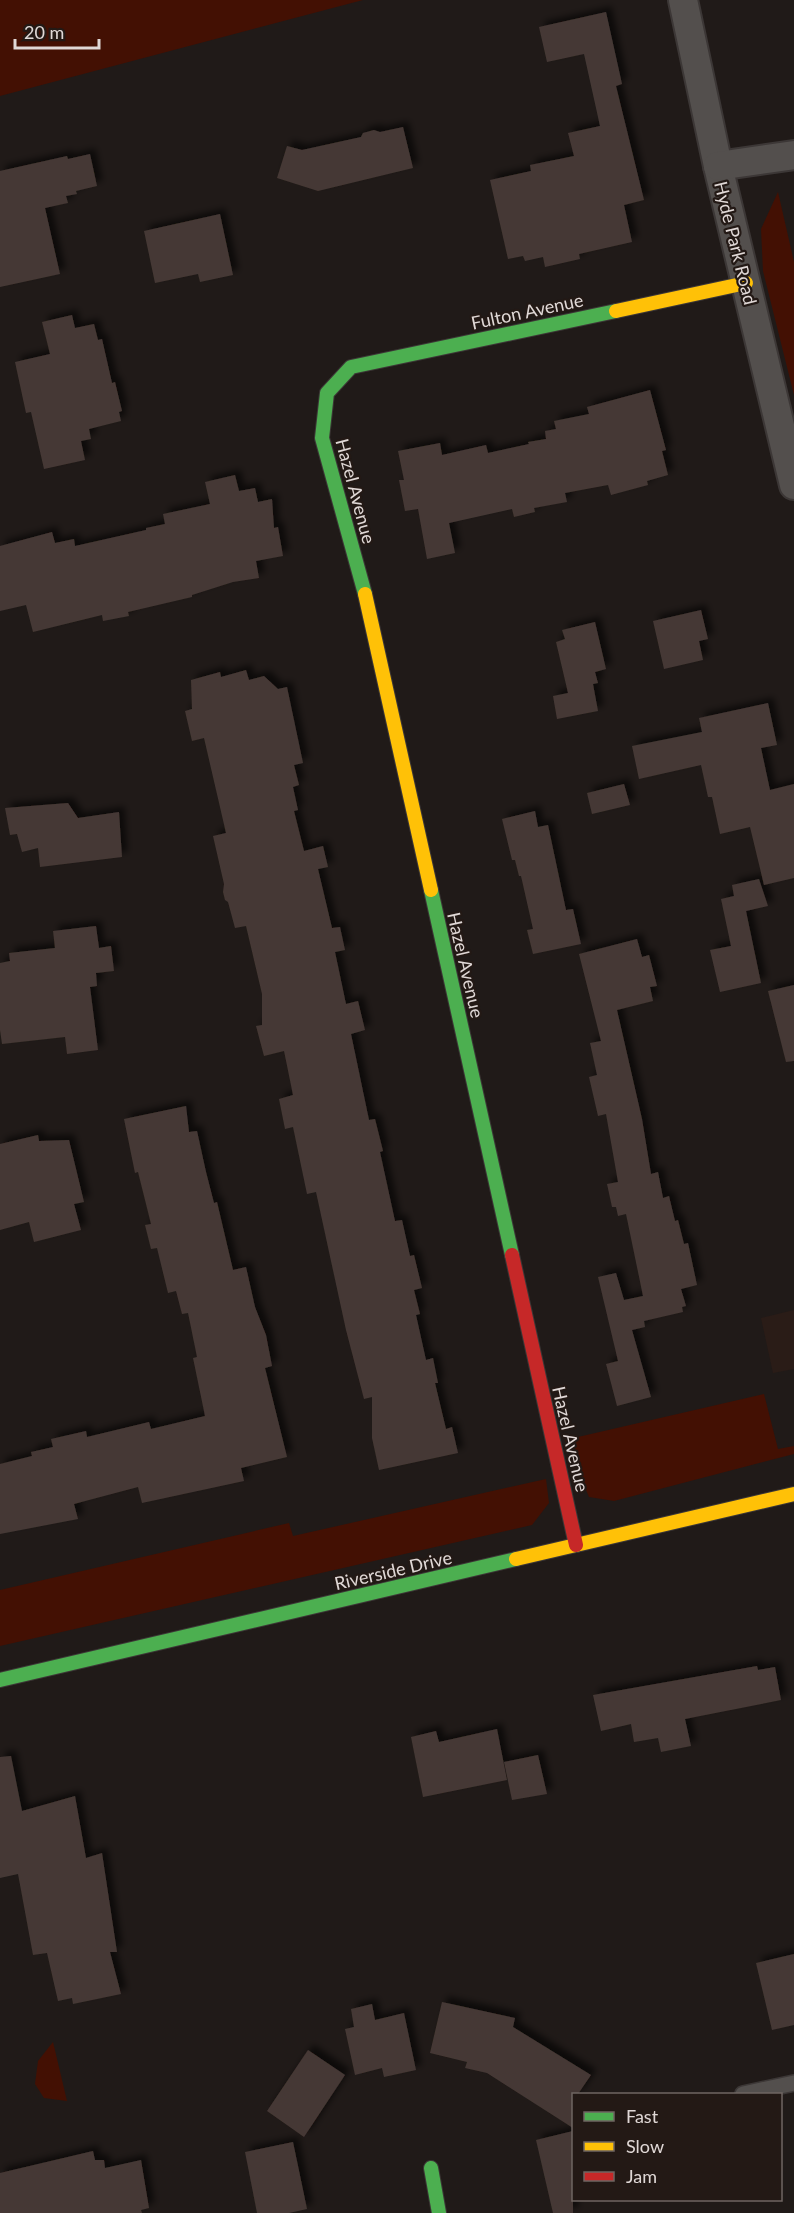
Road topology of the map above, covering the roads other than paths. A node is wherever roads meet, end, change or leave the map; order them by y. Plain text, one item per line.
1 (683, 0) edge
2 (794, 155) edge
3 (718, 166) junction
4 (746, 283) junction
5 (327, 393) joint
6 (794, 485) edge
7 (794, 1494) edge
8 (576, 1545) junction
9 (0, 1680) edge
10 (794, 2083) edge
11 (748, 2093) edge
12 (431, 2168) dead end
13 (439, 2213) edge

1 - 3 street, Hyde Park Road
2 - 3 street
3 - 4 street, Hyde Park Road
4 - 5 street, Fulton Avenue
4 - 6 street, Hyde Park Road
5 - 8 street, Hazel Avenue
7 - 8 street, Riverside Drive
8 - 9 street, Riverside Drive
10 - 11 lane
12 - 13 street

